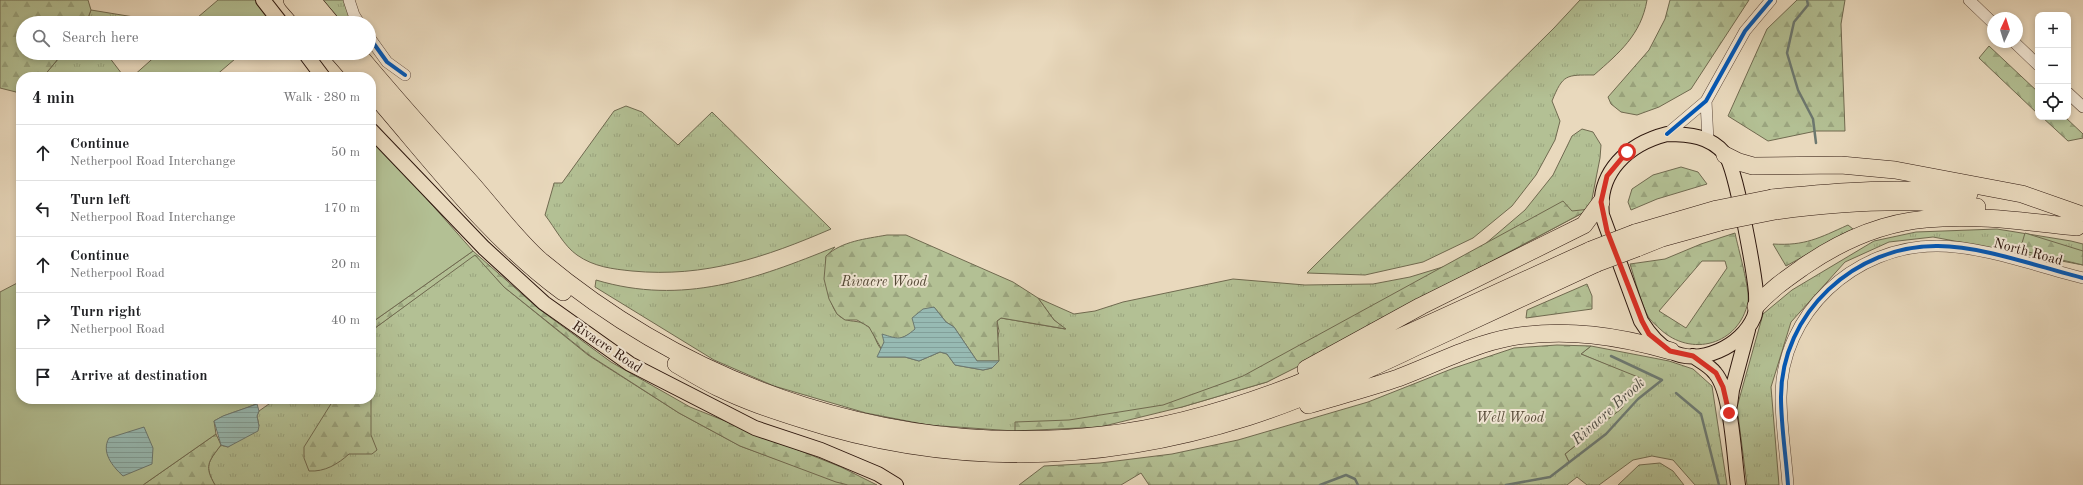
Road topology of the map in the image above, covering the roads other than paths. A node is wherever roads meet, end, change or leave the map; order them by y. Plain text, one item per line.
1 (263, 0) edge
2 (292, 0) edge
3 (312, 0) edge
4 (349, 0) edge
5 (1771, 0) edge
6 (1969, 0) edge
7 (276, 16) edge
8 (306, 16) edge
9 (325, 16) edge
10 (355, 16) edge
11 (1987, 17) edge
12 (376, 47) edge
13 (2020, 48) edge
14 (310, 60) edge
15 (344, 60) edge
16 (363, 60) edge
17 (2035, 62) edge
18 (319, 72) edge
19 (355, 72) edge
20 (374, 72) edge
21 (376, 75) edge
22 (404, 75) dead end
23 (2071, 96) edge
24 (376, 97) edge
25 (1706, 101) junction
26 (2083, 107) edge
27 (1667, 134) junction
28 (376, 135) edge
29 (1708, 141) junction
30 (1725, 155) junction
31 (1601, 202) junction
32 (2080, 221) edge
33 (2083, 278) edge
34 (1756, 306) junction
35 (1750, 325) junction
36 (1670, 351) junction
37 (1693, 356) junction
38 (1729, 413) junction
39 (1204, 423) junction
40 (896, 485) edge
41 (1738, 485) edge
42 (1788, 485) edge

1 - 7 main road
2 - 8 highway
3 - 9 highway
4 - 10 street
5 - 25 street
6 - 11 street
12 - 22 street
13 - 17 street
14 - 18 main road
15 - 19 highway
16 - 20 highway
21 - 39 highway
23 - 26 street
24 - 39 highway
25 - 27 street
25 - 29 street
27 - 29 main road
27 - 31 main road
28 - 40 main road, Rivacre Road
29 - 30 main road
30 - 32 highway
30 - 34 main road
31 - 36 main road
31 - 39 highway
32 - 34 highway
32 - 39 highway, bridge
33 - 42 street, North Road
34 - 35 main road
35 - 37 main road
35 - 38 main road
36 - 37 main road
36 - 39 highway
37 - 38 main road
38 - 41 main road

